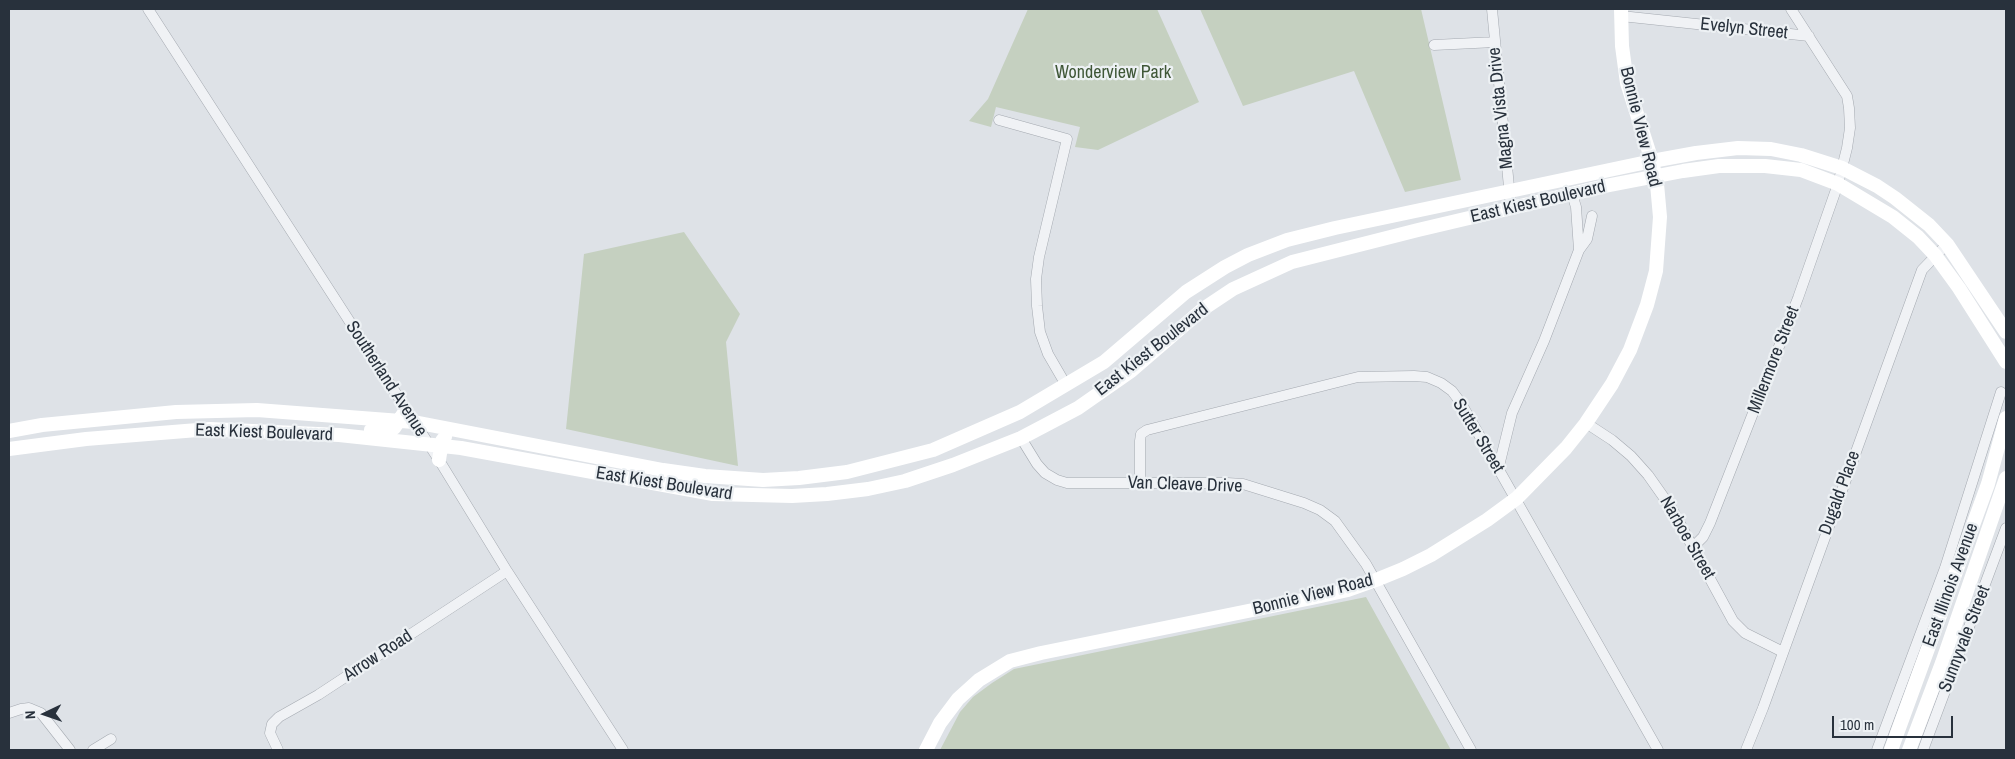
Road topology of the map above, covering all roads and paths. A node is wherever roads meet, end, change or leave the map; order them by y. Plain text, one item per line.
1 (148, 9) edge
2 (1492, 9) edge
3 (1791, 9) edge
4 (1621, 12) edge
5 (1808, 36) junction
6 (1495, 42) junction
7 (1434, 45) dead end
8 (1000, 120) dead end
9 (1652, 162) junction
10 (1842, 168) junction
11 (1655, 176) junction
12 (1838, 184) junction
13 (1510, 192) junction
14 (1572, 194) junction
15 (1511, 208) junction
16 (1592, 216) dead end
17 (1947, 244) junction
18 (1579, 250) junction
19 (1935, 255) junction
20 (2004, 326) edge
21 (2006, 362) edge
22 (1066, 385) junction
23 (2001, 392) dead end
24 (403, 415) junction
25 (105, 418) junction
26 (2006, 418) edge
27 (414, 422) junction
28 (1586, 423) junction
29 (42, 425) junction
30 (9, 431) edge
31 (340, 435) junction
32 (107, 437) junction
33 (500, 438) junction
34 (1021, 438) junction
35 (45, 444) junction
36 (435, 445) junction
37 (9, 449) edge
38 (439, 460) joint
39 (1498, 470) junction
40 (2006, 478) edge
41 (763, 480) junction
42 (1140, 482) junction
43 (763, 496) junction
44 (1516, 498) junction
45 (2006, 528) edge
46 (1693, 546) junction
47 (507, 571) junction
48 (1376, 580) junction
49 (1783, 652) junction
50 (1925, 657) junction
51 (1942, 663) junction
52 (9, 714) edge
53 (111, 739) dead end
54 (70, 750) edge
55 (93, 750) edge
56 (278, 750) edge
57 (623, 750) edge
58 (926, 750) edge
59 (1471, 750) edge
60 (1658, 750) edge
61 (1746, 750) edge
62 (1877, 750) edge
63 (1891, 750) edge
64 (1909, 750) edge
65 (1923, 750) edge

1 - 24 street, Southerland Avenue
2 - 6 street, Magna Vista Drive
3 - 5 street, Millermore Street
4 - 5 street, Evelyn Street
4 - 9 main road, Bonnie View Road
5 - 10 street, Millermore Street
6 - 7 street
6 - 13 street, Magna Vista Drive
8 - 22 street
9 - 10 main road, East Kiest Boulevard
9 - 11 main road, Bonnie View Road
9 - 13 main road, East Kiest Boulevard
10 - 12 street, Millermore Street
10 - 17 main road, East Kiest Boulevard
11 - 12 main road, East Kiest Boulevard
11 - 14 main road, East Kiest Boulevard
11 - 28 main road, Bonnie View Road
12 - 19 main road, East Kiest Boulevard
12 - 46 street, Millermore Street
13 - 15 street, Magna Vista Drive
13 - 22 main road, East Kiest Boulevard
14 - 15 main road, East Kiest Boulevard
14 - 18 street
15 - 34 main road, East Kiest Boulevard
16 - 18 street
17 - 19 street, Dugald Place
17 - 20 main road, East Kiest Boulevard
18 - 39 street
19 - 21 main road, East Kiest Boulevard
19 - 49 street, Dugald Place
22 - 41 main road, East Kiest Boulevard
23 - 62 street
24 - 25 main road, East Kiest Boulevard
24 - 27 main road, East Kiest Boulevard
24 - 31 main road
25 - 29 main road, East Kiest Boulevard
25 - 32 main road
26 - 50 main road, East Illinois Avenue
27 - 33 main road, East Kiest Boulevard
27 - 36 street, Southerland Avenue
28 - 44 main road, Bonnie View Road
28 - 46 street, Narboe Street
29 - 30 main road, East Kiest Boulevard
29 - 35 main road
31 - 32 main road, East Kiest Boulevard
31 - 36 main road, East Kiest Boulevard
32 - 35 main road, East Kiest Boulevard
33 - 36 main road
33 - 41 main road, East Kiest Boulevard
34 - 42 street, Van Cleave Drive
34 - 43 main road, East Kiest Boulevard
35 - 37 main road, East Kiest Boulevard
36 - 38 main road
36 - 43 main road, East Kiest Boulevard
38 - 47 street
39 - 42 street, Sutter Street
39 - 44 street, Sutter Street
40 - 51 main road, East Illinois Avenue
41 - 43 main road
42 - 48 street, Van Cleave Drive
44 - 48 main road, Bonnie View Road
44 - 60 street, Sutter Street
45 - 65 street, Sunnyvale Street
46 - 49 street, Narboe Street
47 - 56 street, Arrow Road
47 - 57 street
48 - 58 main road, Bonnie View Road
48 - 59 street, Van Cleave Drive
49 - 61 street, Dugald Place
50 - 51 main road
50 - 63 main road, East Illinois Avenue
51 - 64 main road, East Illinois Avenue
52 - 54 street
53 - 55 street

